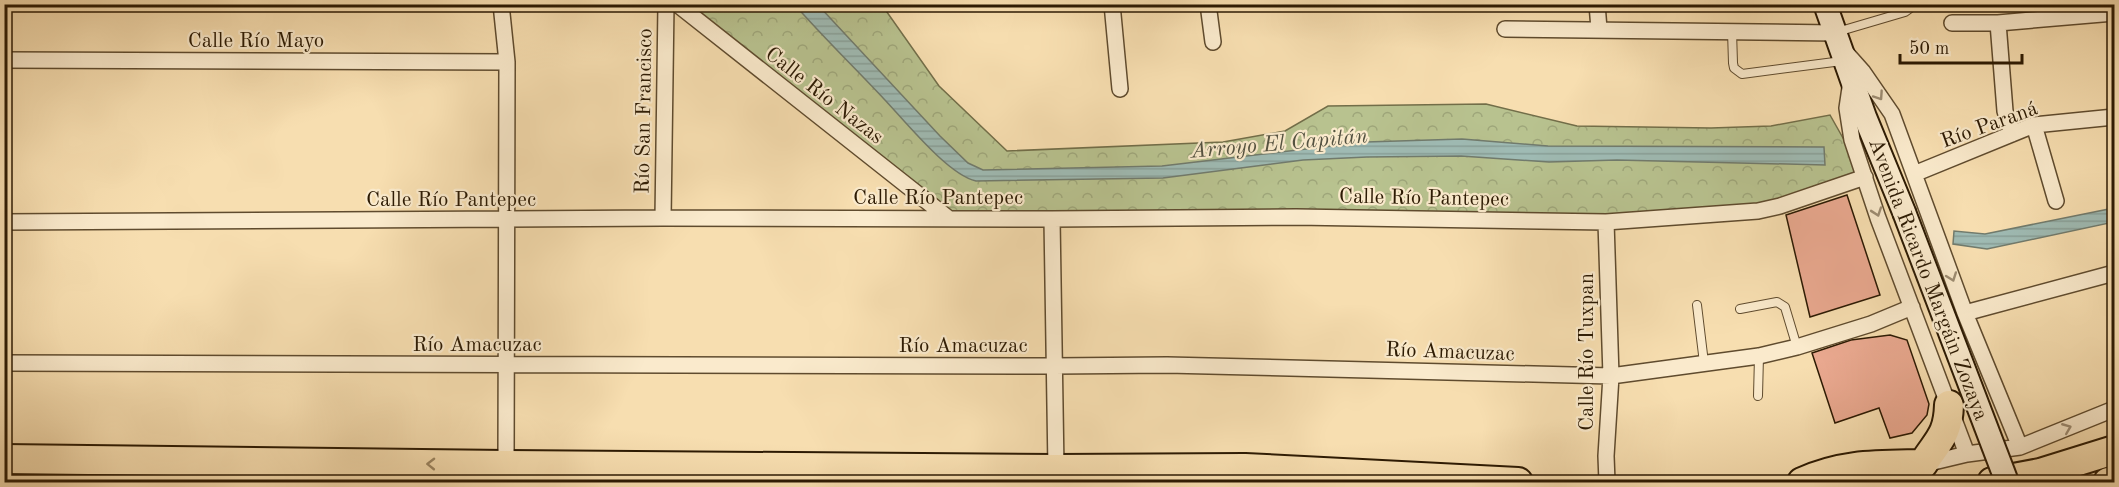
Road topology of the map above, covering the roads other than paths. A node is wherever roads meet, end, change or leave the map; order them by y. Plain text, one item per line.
1 (501, 4) edge
2 (666, 4) edge
3 (677, 4) edge
4 (1112, 4) edge
5 (1208, 4) edge
6 (1597, 4) edge
7 (1825, 4) edge
8 (1916, 4) edge
9 (2115, 13) edge
10 (1952, 23) dead end
11 (1998, 23) junction
12 (1505, 29) dead end
13 (1599, 29) junction
14 (1732, 31) junction
15 (1213, 42) dead end
16 (1844, 55) junction
17 (4, 60) edge
18 (507, 62) junction
19 (1120, 89) dead end
20 (2115, 117) edge
21 (2034, 125) junction
22 (2012, 134) junction
23 (1914, 174) junction
24 (1864, 177) junction
25 (2056, 201) dead end
26 (663, 218) junction
27 (948, 218) junction
28 (508, 219) junction
29 (1052, 219) junction
30 (4, 222) edge
31 (1606, 222) junction
32 (2115, 273) edge
33 (1697, 305) dead end
34 (1912, 307) junction
35 (1740, 309) dead end
36 (1965, 313) junction
37 (1797, 347) junction
38 (1759, 356) junction
39 (4, 363) edge
40 (1704, 363) junction
41 (507, 365) junction
42 (1054, 366) junction
43 (1611, 376) junction
44 (1758, 396) dead end
45 (1949, 405) junction
46 (2115, 409) edge
47 (2020, 447) junction
48 (2115, 450) edge
49 (1967, 454) junction
50 (4, 459) edge
51 (233, 462) junction
52 (1923, 464) junction
53 (506, 465) junction
54 (1056, 469) junction
55 (4, 476) edge
56 (2115, 481) edge
57 (1518, 483) edge
58 (1607, 483) edge
59 (1802, 483) edge
60 (1992, 483) edge
61 (2007, 483) edge
62 (2108, 483) edge

1 - 18 street
2 - 26 street, Río San Francisco
3 - 27 street, Calle Río Nazas
4 - 19 street
5 - 15 street
6 - 13 street
7 - 16 street, Avenida Ricardo Margáin Zozaya
8 - 16 lane
9 - 11 street
10 - 11 street
11 - 22 street
12 - 13 street
13 - 14 street
14 - 16 street
14 - 16 lane
16 -> 23 street
16 - 24 street, Avenida Ricardo Margáin Zozaya
16 - 61 street, Avenida Ricardo Margáin Zozaya, bridge
17 - 18 street, Calle Río Mayo
18 - 28 street
20 - 21 street, Río Paraná
21 - 22 street, Río Paraná
21 - 25 street
22 - 23 street, Río Paraná
23 -> 36 street
24 - 31 street, Calle Río Pantepec
24 -> 34 street, Avenida Ricardo Margáin Zozaya
26 - 27 street, Calle Río Pantepec
26 - 28 street, Calle Río Pantepec
27 - 29 street, Calle Río Pantepec
28 - 30 street, Calle Río Pantepec
28 - 41 street
29 - 31 street, Calle Río Pantepec
29 - 42 street
31 - 43 street, Calle Río Tuxpan
32 - 36 street
33 - 40 lane
34 - 37 street, Río Amacuzac
34 - 45 street, Avenida Ricardo Margáin Zozaya
35 - 37 lane
36 - 47 street
37 - 38 street, Río Amacuzac
38 - 40 street, Río Amacuzac
38 - 44 lane
39 - 41 street, Río Amacuzac
40 - 43 street, Río Amacuzac
41 - 42 street, Río Amacuzac
41 - 53 street
42 - 43 street, Río Amacuzac
42 - 54 street
43 - 58 street, Calle Río Tuxpan
45 - 49 street, Avenida Ricardo Margáin Zozaya
45 - 52 highway
47 -> 46 street
47 - 49 street
48 - 60 highway
49 - 52 street
50 - 51 highway
53 -> 51 highway
51 - 55 highway
52 - 59 highway
53 - 54 highway
54 - 57 highway
56 - 62 highway

